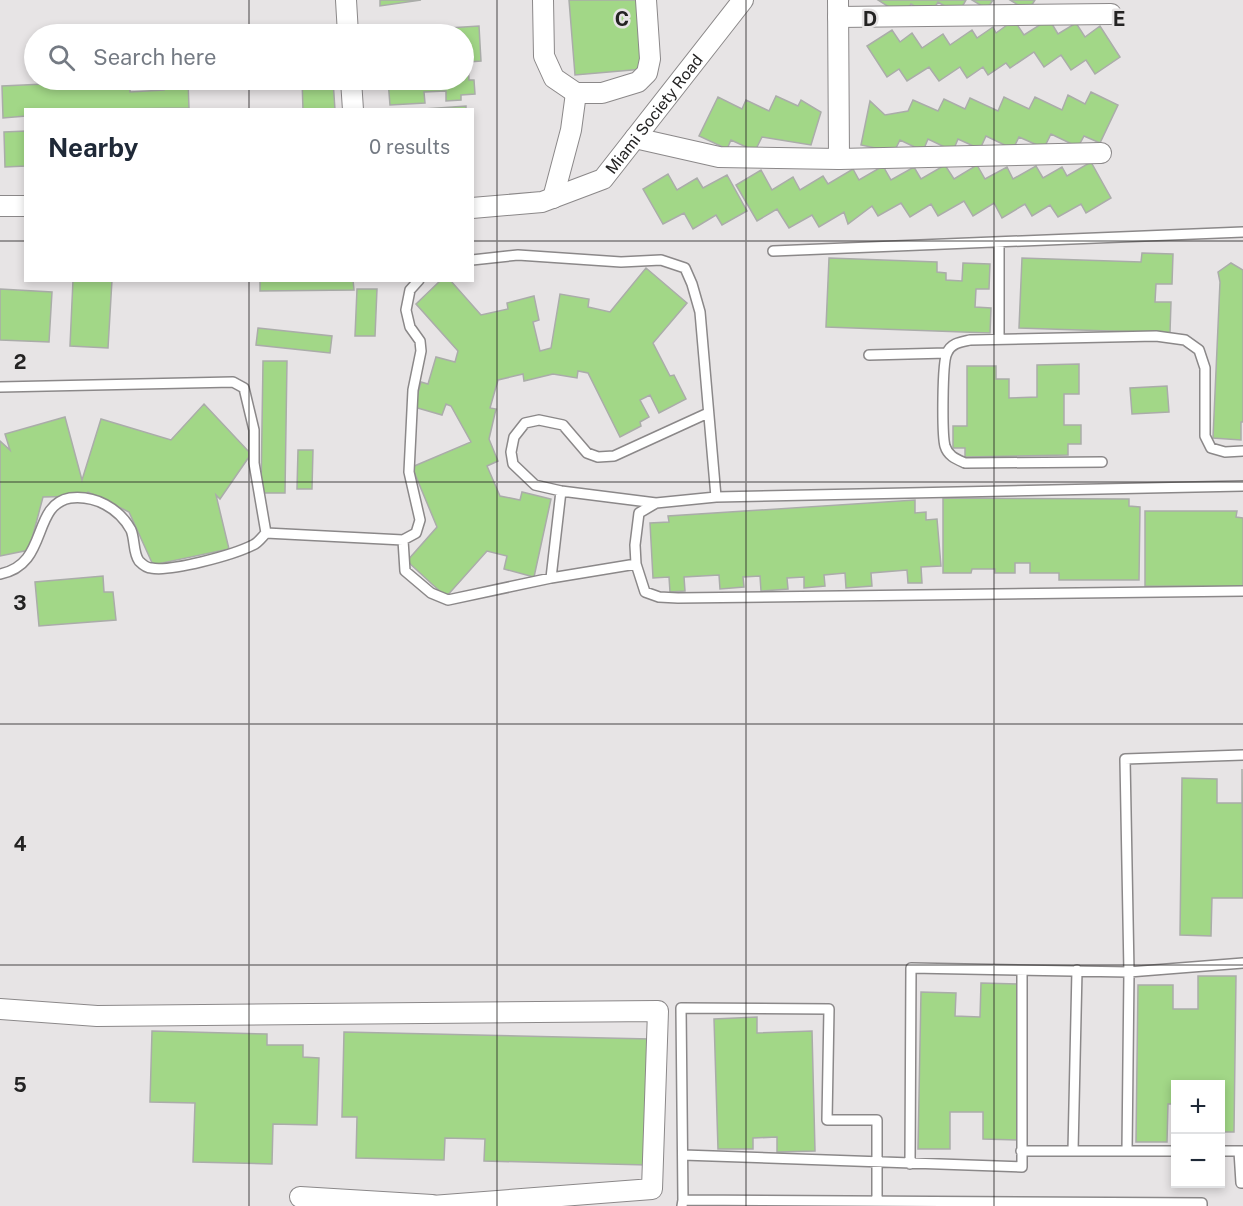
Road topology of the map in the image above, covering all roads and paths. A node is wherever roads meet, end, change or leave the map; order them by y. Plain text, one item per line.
1 (346, 0) edge
2 (543, 0) edge
3 (646, 0) edge
4 (743, 0) edge
5 (838, 9) edge
6 (1111, 14) dead end
7 (347, 24) edge
8 (352, 90) edge
9 (576, 93) junction
10 (353, 108) edge
11 (635, 138) junction
12 (1101, 153) dead end
13 (839, 159) junction
14 (553, 198) junction
15 (0, 206) edge
16 (24, 206) edge
17 (474, 208) edge
18 (1243, 232) edge
19 (999, 242) junction
20 (773, 252) dead end
21 (474, 260) edge
22 (417, 282) edge
23 (999, 339) junction
24 (946, 353) junction
25 (869, 355) dead end
26 (0, 387) edge
27 (708, 413) junction
28 (1243, 451) edge
29 (1102, 462) dead end
30 (1243, 486) edge
31 (561, 491) junction
32 (716, 497) junction
33 (656, 503) junction
34 (266, 533) junction
35 (403, 540) junction
36 (636, 564) junction
37 (0, 573) edge
38 (551, 578) junction
39 (1243, 591) edge
40 (1243, 755) edge
41 (1243, 963) edge
42 (1077, 970) junction
43 (1022, 971) junction
44 (1129, 972) junction
45 (0, 1009) edge
46 (1021, 1151) junction
47 (1073, 1151) junction
48 (1127, 1151) junction
49 (1171, 1151) edge
50 (1225, 1151) edge
51 (1241, 1151) edge
52 (683, 1155) junction
53 (877, 1163) junction
54 (910, 1164) junction
55 (1243, 1183) edge
56 (300, 1197) dead end
57 (877, 1201) junction
58 (683, 1203) edge
59 (432, 1206) edge
60 (1202, 1206) edge

1 - 7 street
2 - 9 street
3 - 9 street
4 - 11 street, Miami Society Road
5 - 6 street
5 - 13 street
8 - 10 street
9 - 14 street
11 - 13 street
11 - 14 street, Miami Society Road
12 - 13 street
14 - 17 street, Miami Society Road
15 - 16 street
18 - 19 lane
19 - 20 lane
19 - 23 lane
21 - 27 lane
22 - 35 lane
23 - 24 lane
23 - 28 lane
24 - 25 lane
24 - 29 lane
26 - 34 lane
27 - 31 lane
27 - 32 lane
30 - 32 lane
31 - 33 lane
31 - 38 lane
32 - 33 lane
33 - 36 lane
34 - 35 lane
34 - 37 lane
35 - 38 lane
36 - 38 lane
36 - 39 lane
40 - 44 lane
41 - 44 lane
42 - 43 lane
42 - 44 lane
42 - 47 lane
43 - 46 lane
43 - 54 lane
44 - 48 lane
45 - 59 street
46 - 47 lane
46 - 54 lane
47 - 48 lane
48 - 49 lane
50 - 51 lane
51 - 55 lane
52 - 53 lane
52 - 53 lane
52 - 58 lane
53 - 54 lane
53 - 57 lane
56 - 59 street
57 - 58 lane
57 - 60 lane

